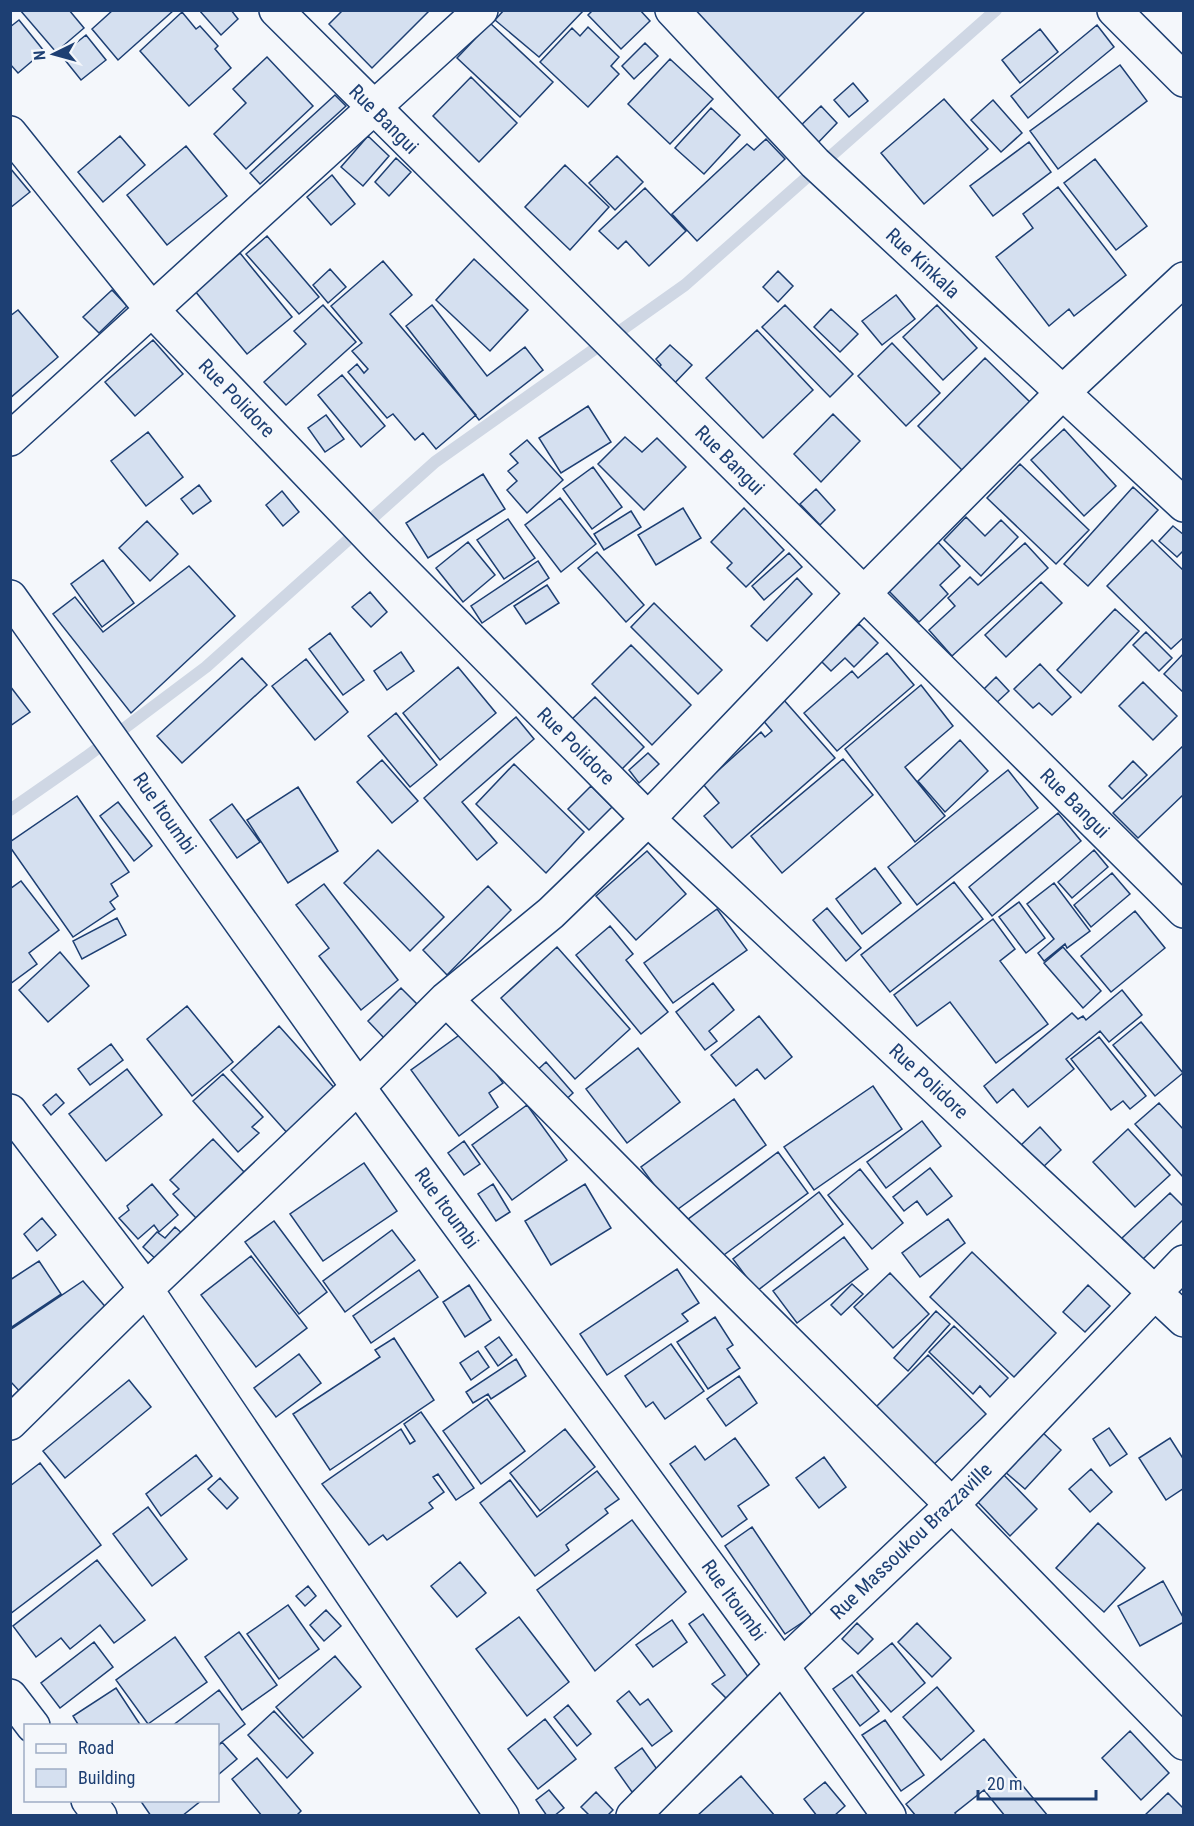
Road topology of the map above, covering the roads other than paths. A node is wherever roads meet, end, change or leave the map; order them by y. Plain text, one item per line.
1 (276, 10) edge
2 (481, 10) edge
3 (672, 10) edge
4 (1114, 10) edge
5 (1184, 80) edge
6 (374, 109) junction
7 (10, 133) edge
8 (1184, 279) edge
9 (152, 310) junction
10 (1063, 392) junction
11 (10, 439) edge
12 (1184, 505) edge
13 (864, 593) junction
14 (10, 597) edge
15 (648, 819) junction
16 (1184, 911) edge
17 (446, 999) junction
18 (358, 1087) junction
19 (10, 1111) edge
20 (1184, 1262) edge
21 (146, 1289) junction
22 (1155, 1292) junction
23 (1184, 1320) edge
24 (10, 1423) edge
25 (952, 1505) junction
26 (782, 1666) junction
27 (10, 1696) edge
28 (32, 1724) edge
29 (1184, 1743) edge
30 (90, 1802) edge
31 (100, 1815) edge
32 (502, 1815) edge
33 (633, 1815) edge
34 (889, 1815) edge

1 - 6 street, Rue Bangui
2 - 6 street
3 - 10 street, Rue Kinkala
4 - 5 street
6 - 9 street
6 - 13 street, Rue Bangui
7 - 9 street, Rue Polidore
8 - 10 street
9 - 11 street
9 - 15 street, Rue Polidore
10 - 12 street, Rue Kinkala
10 - 13 street
13 - 15 street
13 - 16 street, Rue Bangui
14 - 18 street, Rue Itoumbi
15 - 17 street
15 - 22 street, Rue Polidore
17 - 18 street
17 - 25 street
18 - 21 street
18 - 26 street, Rue Itoumbi
19 - 21 street
20 - 22 street, Rue Massoukou Brazzaville
21 - 24 street
21 - 32 street
22 - 23 street, Rue Polidore
22 - 25 street, Rue Massoukou Brazzaville
25 - 26 street, Rue Massoukou Brazzaville
25 - 29 street
26 - 33 street, Rue Massoukou Brazzaville
26 - 34 street, Rue Itoumbi
27 - 28 street
30 - 31 street

